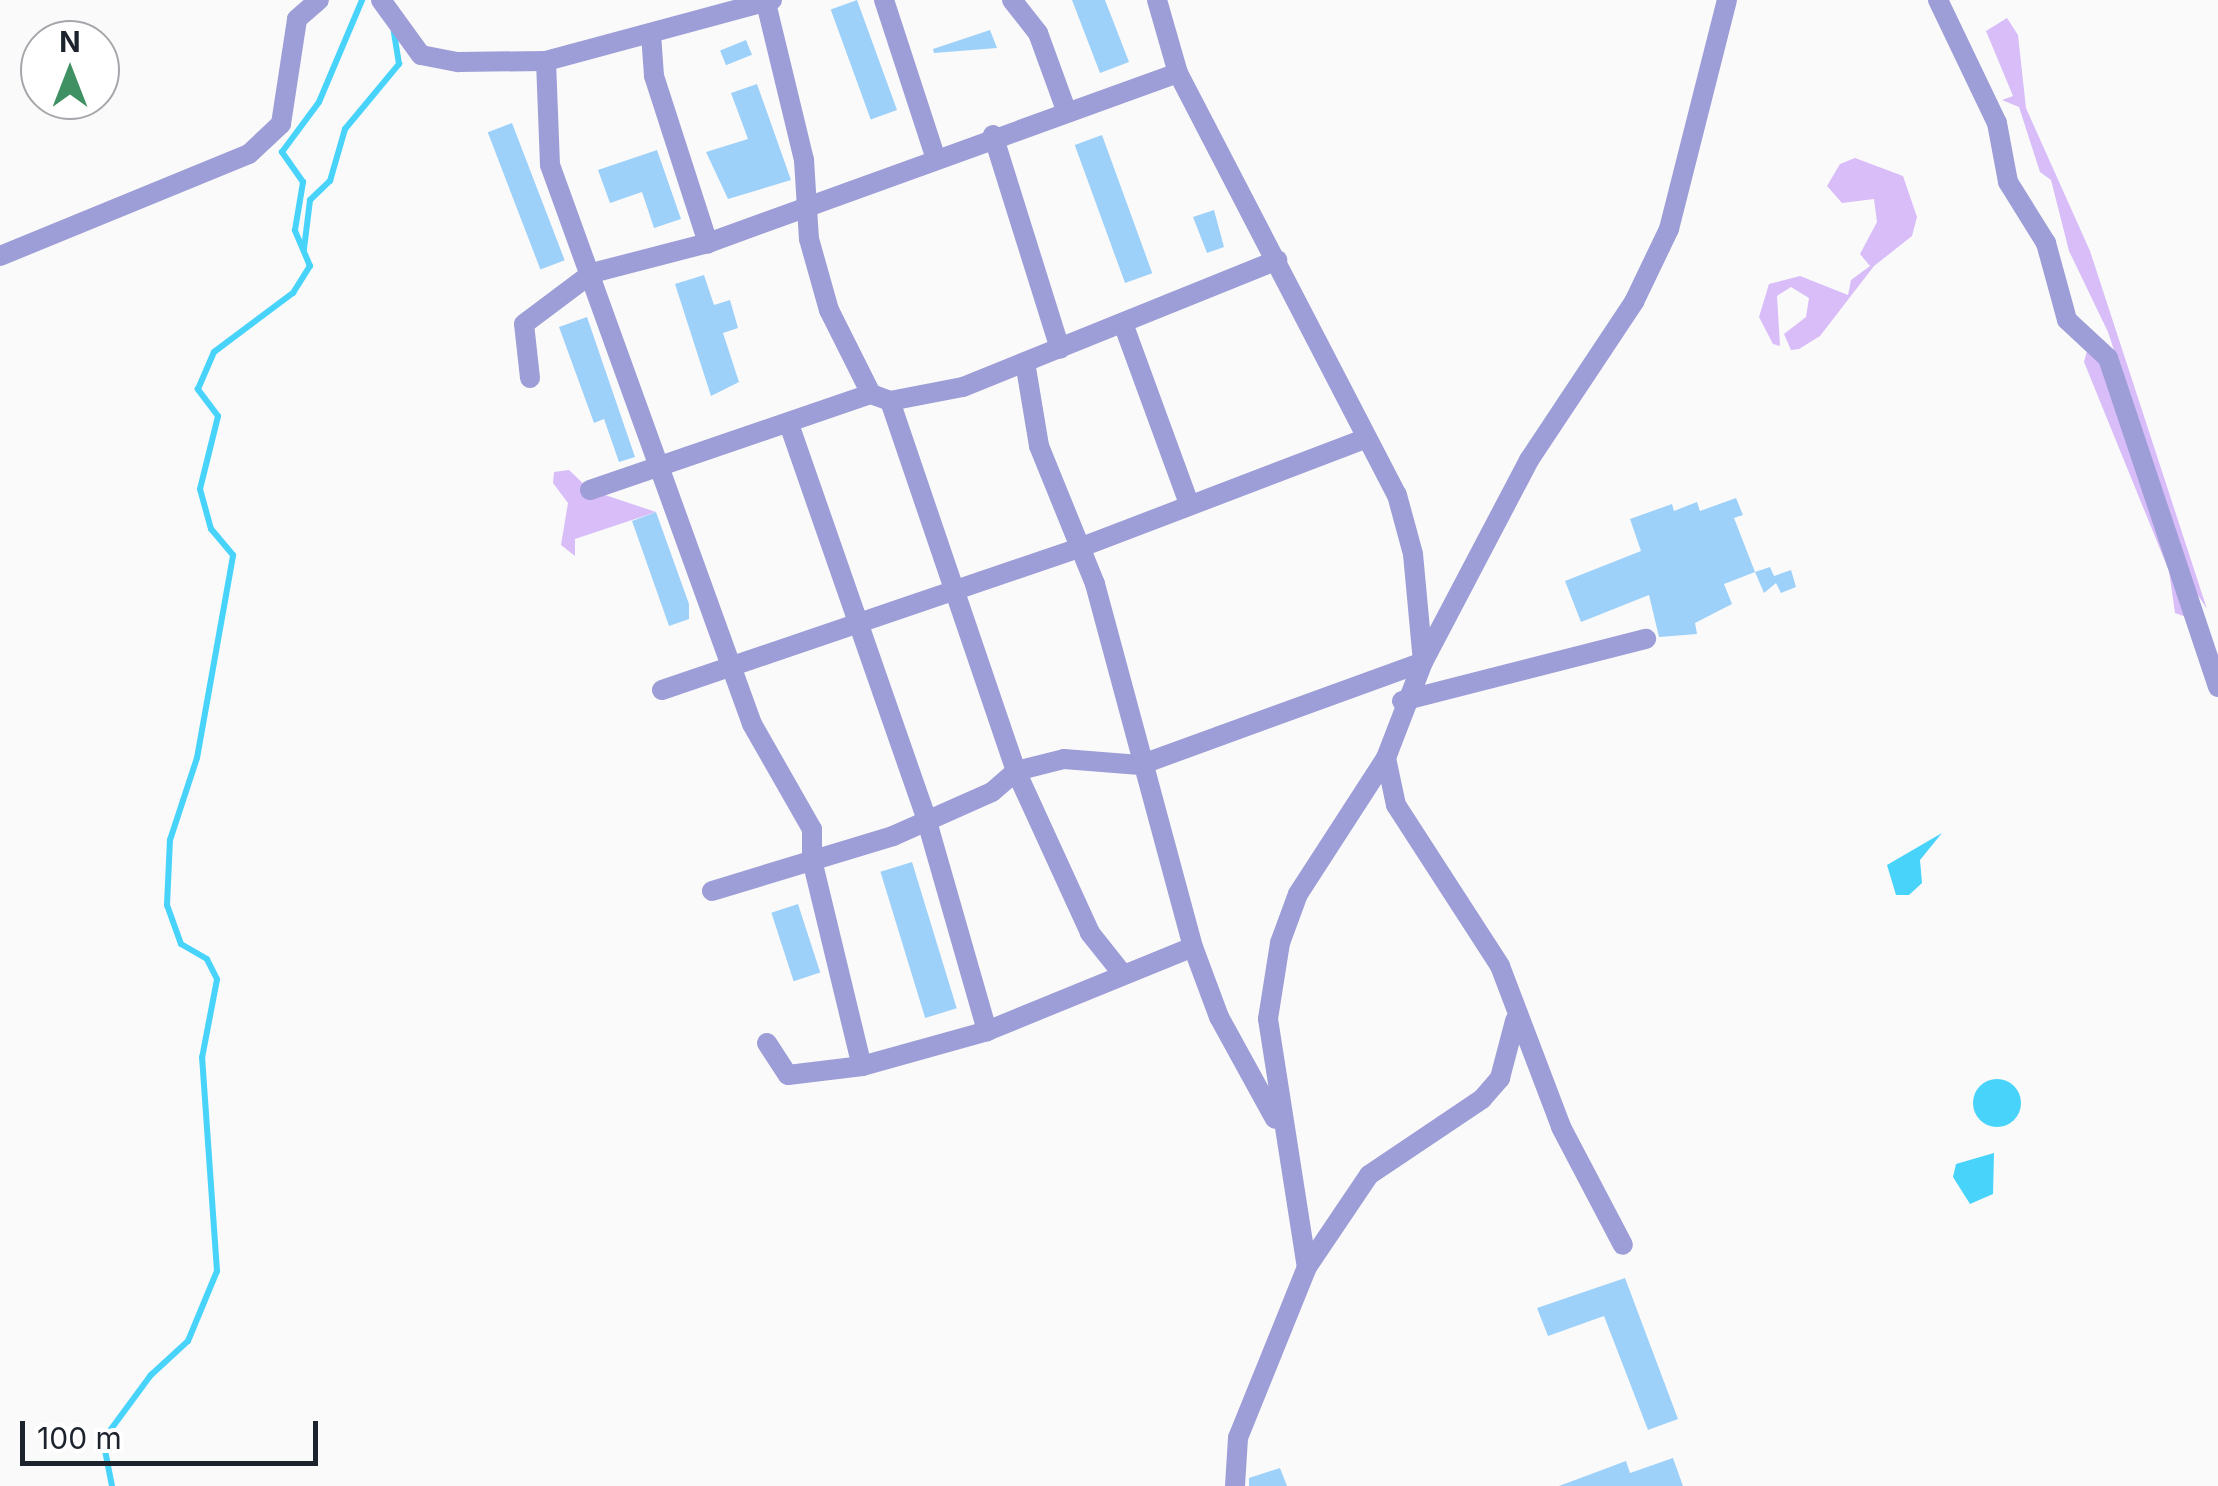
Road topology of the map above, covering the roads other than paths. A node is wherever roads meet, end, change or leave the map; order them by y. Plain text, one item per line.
1 (319, 0) edge
2 (380, 0) edge
3 (884, 0) edge
4 (1012, 0) edge
5 (1157, 0) edge
6 (1726, 0) edge
7 (1938, 0) edge
8 (769, 1) edge
9 (651, 34) junction
10 (546, 61) junction
11 (1178, 72) junction
12 (1065, 108) junction
13 (993, 135) junction
14 (935, 156) junction
15 (808, 204) junction
16 (708, 242) junction
17 (0, 256) edge
18 (1276, 260) junction
19 (592, 273) junction
20 (1124, 326) junction
21 (1060, 350) junction
22 (1025, 362) junction
23 (530, 378) dead end
24 (881, 398) junction
25 (790, 424) junction
26 (1367, 438) junction
27 (659, 470) junction
28 (590, 490) dead end
29 (1189, 504) junction
30 (1079, 548) junction
31 (955, 590) junction
32 (862, 620) junction
33 (1646, 638) dead end
34 (1423, 662) junction
35 (733, 666) junction
36 (2218, 688) edge
37 (662, 690) dead end
38 (1402, 701) junction
39 (1386, 758) junction
40 (1140, 764) junction
41 (1016, 771) junction
42 (926, 818) junction
43 (812, 860) junction
44 (712, 891) dead end
45 (1193, 948) junction
46 (1121, 972) junction
47 (1516, 1014) junction
48 (987, 1031) junction
49 (768, 1043) dead end
50 (862, 1066) junction
51 (1281, 1130) junction
52 (1623, 1245) dead end
53 (1306, 1268) junction
54 (1235, 1486) edge

1 - 17 street
2 - 10 street
3 - 14 street
4 - 12 street
5 - 11 street
6 - 34 street
7 - 36 street
8 - 9 street
8 - 15 street
9 - 10 street
9 - 16 street
10 - 19 street
11 - 12 street
11 - 18 street
12 - 13 street
13 - 14 street
13 - 21 street
14 - 15 street
15 - 16 street
15 - 24 street
16 - 19 street
18 - 20 street
18 - 26 street
19 - 23 street
19 - 27 street
20 - 21 street
20 - 29 street
21 - 22 street
22 - 24 street
22 - 30 street
24 - 25 street
24 - 31 street
25 - 27 street
25 - 32 street
26 - 29 street
26 - 34 street
27 - 28 street
27 - 35 street
29 - 30 street
30 - 31 street
30 - 40 street
31 - 32 street
31 - 41 street
32 - 35 street
32 - 42 street
33 - 38 street
34 - 38 street
34 - 40 street
35 - 37 street
35 - 43 street
38 - 39 street
39 - 47 street
39 - 51 street
40 - 41 street
40 - 45 street
41 - 42 street
41 - 46 street
42 - 43 street
42 - 48 street
43 - 44 street
43 - 50 street
45 - 46 street
45 - 51 street
46 - 48 street
47 - 52 street
47 - 53 street
48 - 50 street
49 - 50 street
51 - 53 street
53 - 54 street

